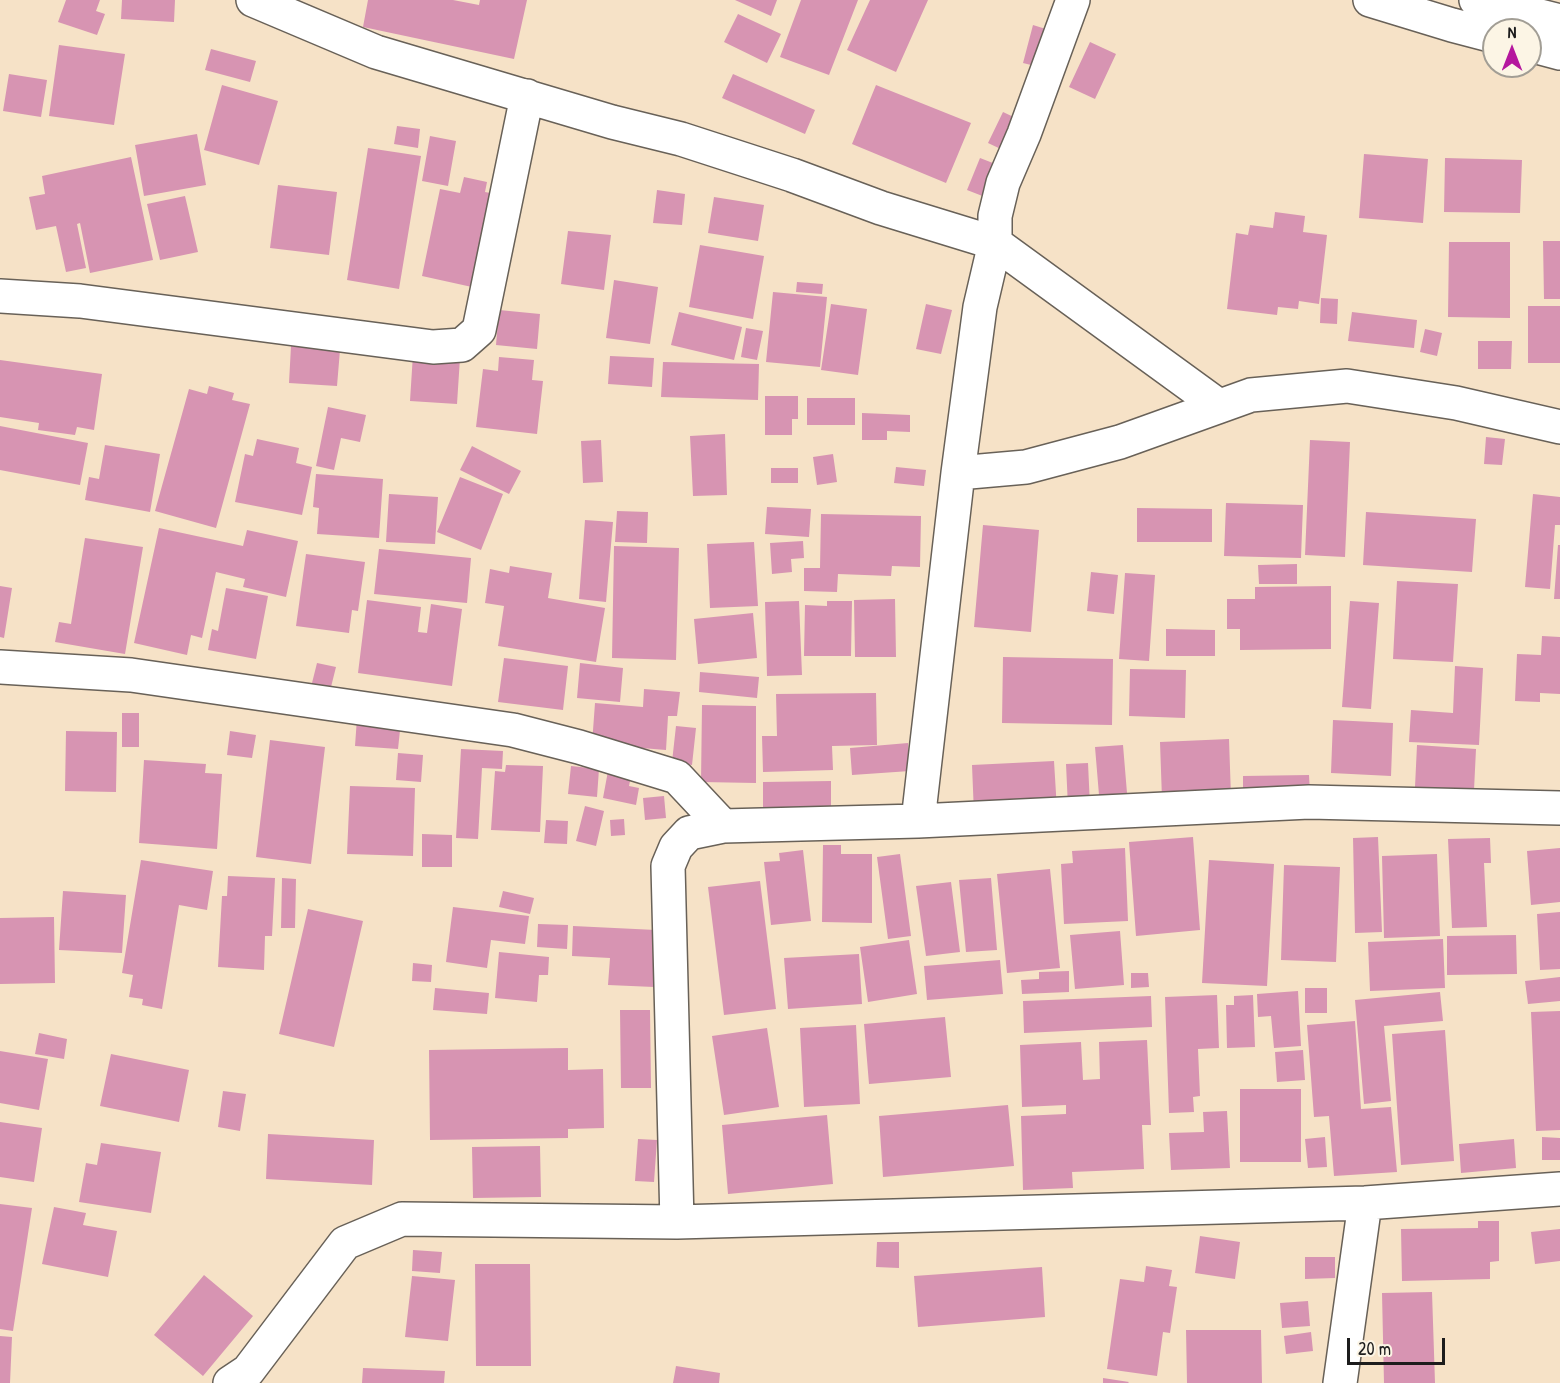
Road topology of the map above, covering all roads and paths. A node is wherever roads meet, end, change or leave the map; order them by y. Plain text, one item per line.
1 (253, 0) edge
2 (1073, 0) edge
3 (1370, 0) edge
4 (1476, 0) edge
5 (1560, 21) edge
6 (1482, 33) edge
7 (1542, 48) edge
8 (1560, 52) edge
9 (527, 96) junction
10 (994, 243) junction
11 (0, 296) edge
12 (1219, 406) junction
13 (1560, 427) edge
14 (958, 474) junction
15 (0, 667) edge
16 (1560, 808) edge
17 (918, 821) junction
18 (723, 826) junction
19 (1560, 1189) edge
20 (1365, 1203) junction
21 (677, 1222) junction
22 (230, 1383) edge
23 (1340, 1383) edge

1 - 9 street
2 - 10 street
3 - 6 street
4 - 5 street
7 - 8 street
9 - 10 street
9 - 11 street
10 - 12 street
10 - 14 street
12 - 13 street
12 - 14 street
14 - 17 street
15 - 18 street
16 - 17 street
17 - 18 street
18 - 21 street
19 - 20 street
20 - 21 street
20 - 23 street
21 - 22 street

